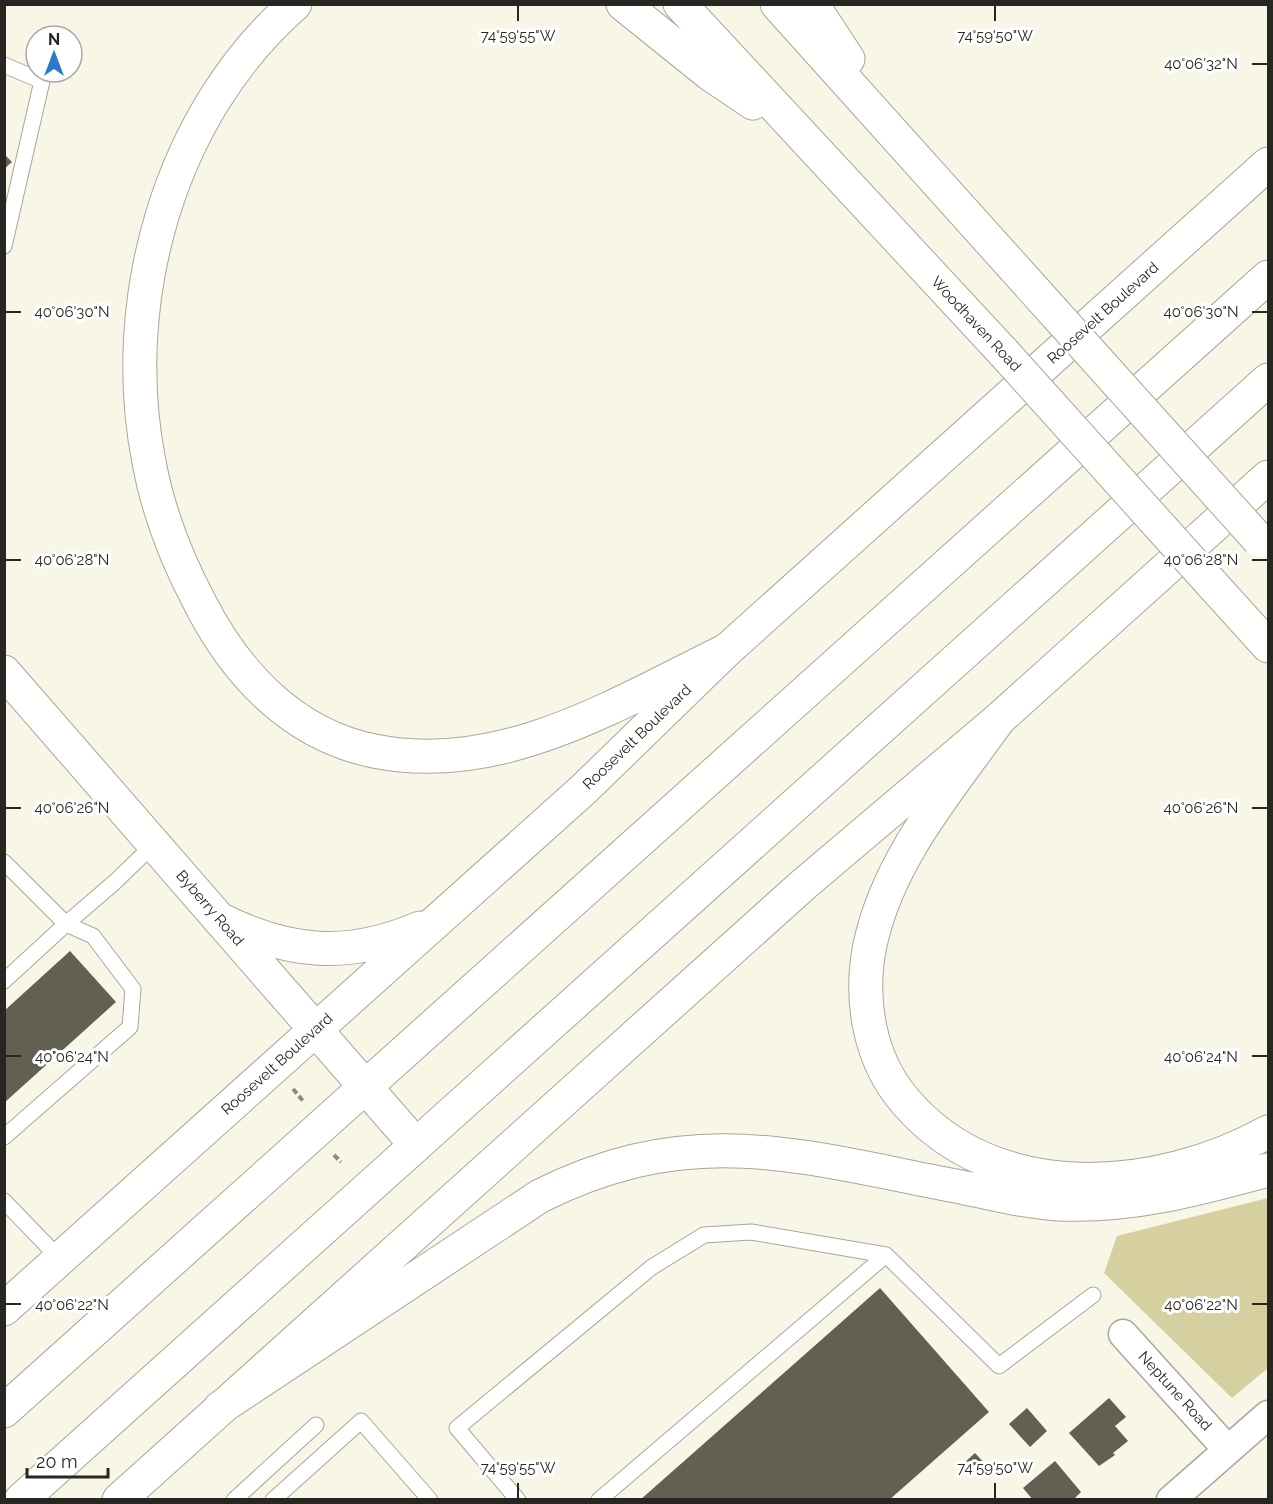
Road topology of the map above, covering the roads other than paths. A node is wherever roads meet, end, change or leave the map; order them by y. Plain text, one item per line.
1 (295, 4) edge
2 (623, 4) edge
3 (680, 4) edge
4 (777, 4) edge
5 (812, 4) edge
6 (4, 65) edge
7 (799, 135) junction
8 (917, 160) junction
9 (1269, 164) edge
10 (19, 181) junction
11 (4, 193) edge
12 (4, 246) edge
13 (1269, 277) edge
14 (1269, 380) edge
15 (1269, 477) edge
16 (1264, 546) edge
17 (1269, 646) edge
18 (727, 650) junction
19 (4, 672) edge
20 (999, 719) junction
21 (154, 844) junction
22 (4, 862) edge
23 (219, 919) junction
24 (436, 922) junction
25 (66, 924) junction
26 (4, 981) edge
27 (315, 1030) junction
28 (365, 1087) junction
29 (1269, 1132) edge
30 (4, 1137) edge
31 (416, 1145) junction
32 (1269, 1170) edge
33 (4, 1201) edge
34 (886, 1255) junction
35 (60, 1259) junction
36 (1093, 1295) dead end
37 (4, 1309) edge
38 (1123, 1334) dead end
39 (220, 1408) junction
40 (4, 1411) edge
41 (1269, 1414) edge
42 (316, 1425) dead end
43 (1227, 1449) junction
44 (124, 1498) edge
45 (21, 1500) edge
46 (234, 1500) edge
47 (273, 1500) edge
48 (429, 1500) edge
49 (518, 1500) edge
50 (599, 1500) edge
51 (1171, 1500) edge

1 - 18 main road
2 - 7 main road
3 - 7 main road, Woodhaven Road
4 - 8 main road
5 - 8 main road
6 - 10 lane
7 - 17 main road, Woodhaven Road, bridge
8 - 16 main road, bridge
9 - 18 main road, Roosevelt Boulevard
10 - 11 lane
10 - 12 lane
13 - 28 main road
14 - 31 main road
15 - 20 main road
18 - 24 main road, Roosevelt Boulevard
19 - 21 main road, Byberry Road
20 - 29 main road
20 - 39 main road
21 - 23 main road, Byberry Road
21 - 25 lane
22 - 25 lane
23 - 24 main road
23 - 27 main road, Byberry Road
24 - 27 main road, Roosevelt Boulevard
25 - 26 lane
25 - 30 lane
27 - 28 main road, Byberry Road
27 - 35 main road, Roosevelt Boulevard
28 - 31 main road, Byberry Road
28 - 40 main road
31 - 45 main road
32 - 39 main road
33 - 35 lane
34 - 36 lane
34 - 49 lane
34 - 50 lane
35 - 37 main road, Roosevelt Boulevard
38 - 43 street, Neptune Road
39 - 44 main road
41 - 43 street
42 - 46 lane
43 - 51 street
47 - 48 lane

